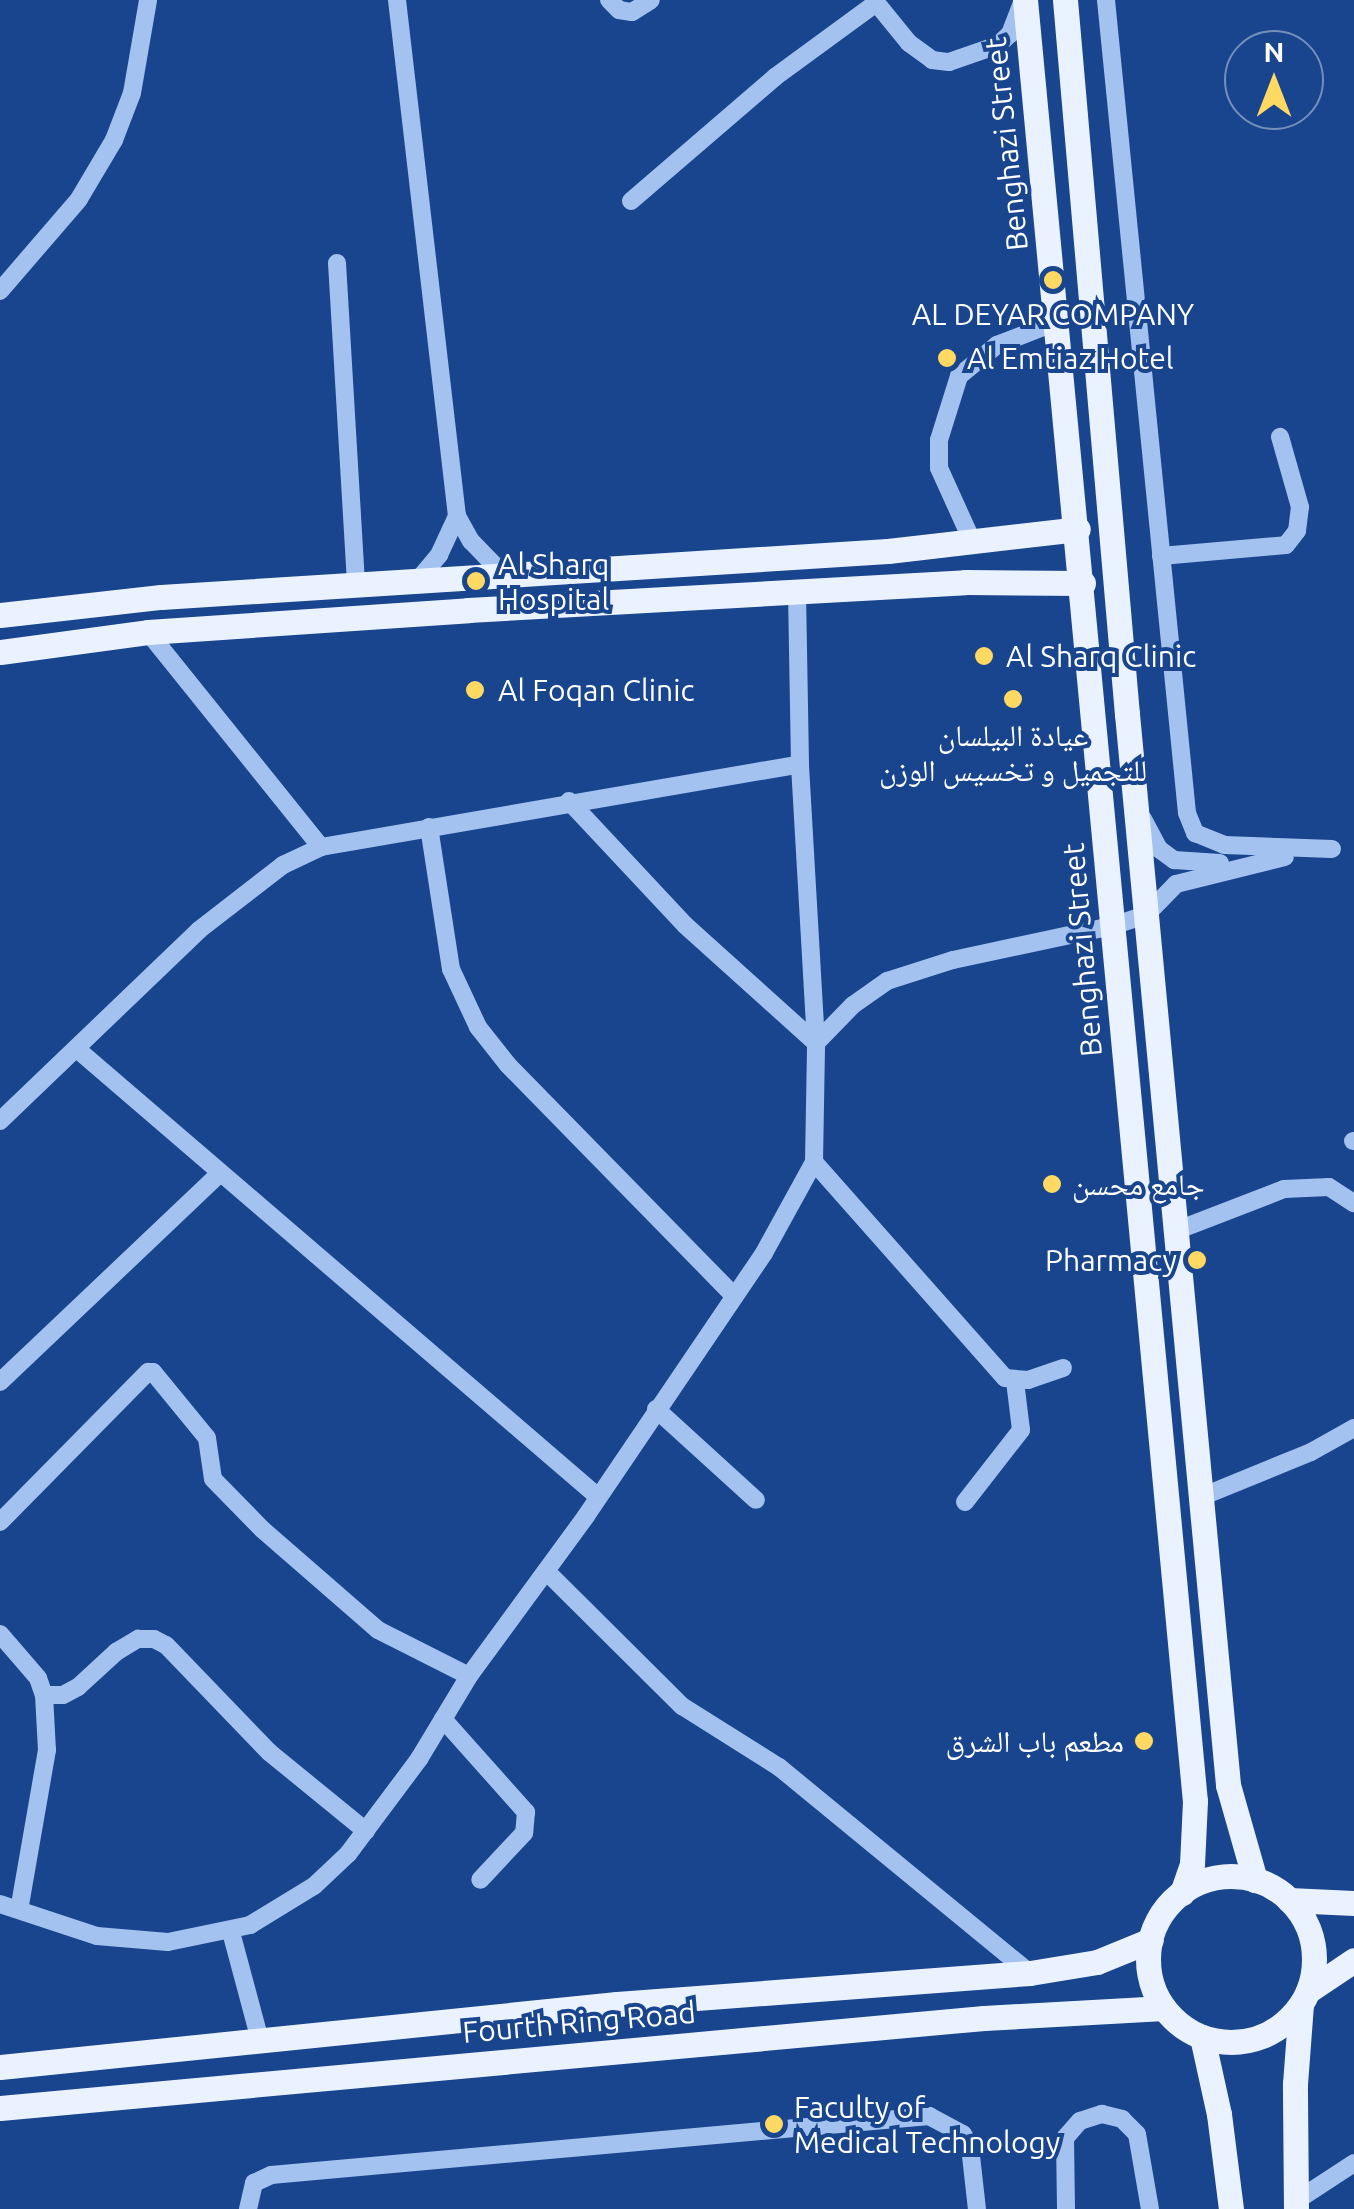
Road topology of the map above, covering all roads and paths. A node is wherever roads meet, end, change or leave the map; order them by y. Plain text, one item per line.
1 (148, 0) edge
2 (398, 0) edge
3 (609, 0) edge
4 (651, 0) edge
5 (1024, 0) edge
6 (1065, 0) edge
7 (1106, 0) edge
8 (875, 1) edge
9 (631, 201) dead end
10 (338, 263) dead end
11 (0, 290) edge
12 (1056, 322) junction
13 (1280, 437) dead end
14 (457, 516) junction
15 (1078, 529) junction
16 (983, 542) junction
17 (1161, 556) junction
18 (502, 574) junction
19 (418, 580) junction
20 (997, 582) junction
21 (1083, 583) junction
22 (356, 585) junction
23 (797, 591) junction
24 (0, 614) edge
25 (148, 632) junction
26 (0, 652) edge
27 (800, 764) junction
28 (570, 801) junction
29 (1136, 802) junction
30 (429, 828) junction
31 (1354, 844) edge
32 (320, 847) junction
33 (1332, 849) junction
34 (1251, 862) junction
35 (1146, 915) junction
36 (1112, 926) junction
37 (816, 1043) junction
38 (78, 1050) junction
39 (0, 1120) edge
40 (814, 1162) junction
41 (218, 1175) junction
42 (1354, 1203) edge
43 (1178, 1230) junction
44 (732, 1294) junction
45 (1063, 1368) dead end
46 (0, 1382) edge
47 (1015, 1382) junction
48 (656, 1409) junction
49 (1354, 1428) edge
50 (596, 1496) junction
51 (1201, 1496) junction
52 (756, 1500) dead end
53 (965, 1502) dead end
54 (0, 1522) edge
55 (546, 1571) junction
56 (0, 1634) edge
57 (469, 1676) junction
58 (44, 1694) junction
59 (443, 1719) junction
60 (366, 1831) junction
61 (480, 1880) dead end
62 (1255, 1880) junction
63 (1182, 1893) junction
64 (1289, 1900) junction
65 (0, 1904) edge
66 (1354, 1904) edge
67 (19, 1910) junction
68 (231, 1932) junction
69 (1150, 1940) junction
70 (1354, 1960) edge
71 (1030, 1973) junction
72 (1305, 1998) junction
73 (1164, 2008) junction
74 (1202, 2037) junction
75 (260, 2040) junction
76 (0, 2068) edge
77 (2, 2109) edge
78 (1354, 2162) edge
79 (1296, 2205) edge
80 (248, 2209) edge
81 (976, 2209) edge
82 (1066, 2209) edge
83 (1150, 2209) edge
84 (1232, 2209) edge

1 - 11 street
2 - 14 street
3 - 4 street
5 - 8 street
5 - 12 main road, Benghazi Street
6 - 29 main road
7 - 17 street
8 - 9 street
10 - 22 street
12 - 15 main road, Benghazi Street
12 - 16 street
13 - 17 street
14 - 18 street
14 - 19 street
15 - 16 main road
15 - 21 main road, Benghazi Street
16 - 18 main road
16 - 20 main road
17 - 33 street
18 - 19 main road
19 - 22 main road
20 - 21 main road
20 - 23 main road
21 - 36 main road, Benghazi Street
22 - 24 main road
23 - 25 main road
23 - 27 street
25 - 26 main road
25 - 32 street
27 - 28 street
27 - 37 street
28 - 30 street
28 - 37 street
29 - 34 street
29 - 35 main road
30 - 32 street
30 - 44 street
31 - 33 street
32 - 38 street
33 - 34 street
34 - 35 street
35 - 36 street
35 - 43 main road
36 - 37 street
36 - 63 main road, Benghazi Street
37 - 40 street
38 - 39 street
38 - 41 street
40 - 44 street
40 - 47 street
41 - 46 street
41 - 50 street
42 - 43 street
43 - 51 main road
44 - 48 street
45 - 47 street
47 - 53 street
48 - 50 street
48 - 52 street
49 - 51 street
50 - 55 street
51 - 62 main road
54 - 57 street
55 - 57 street
55 - 71 street
56 - 58 street
57 - 59 street
58 - 60 street
58 - 67 street
59 - 60 street
59 - 61 street
60 - 68 street
62 - 63 main road
62 - 64 main road
63 - 69 main road
64 - 66 main road
64 - 72 main road
65 - 67 street
67 - 68 street
68 - 75 street
69 - 71 main road, Fourth Ring Road
69 - 73 main road
70 - 72 main road
71 - 75 main road, Fourth Ring Road
72 - 74 main road
72 - 79 main road
73 - 74 main road
73 - 77 main road, Fourth Ring Road
74 - 84 main road
75 - 76 main road, Fourth Ring Road
78 - 79 street
80 - 81 street
82 - 83 street

